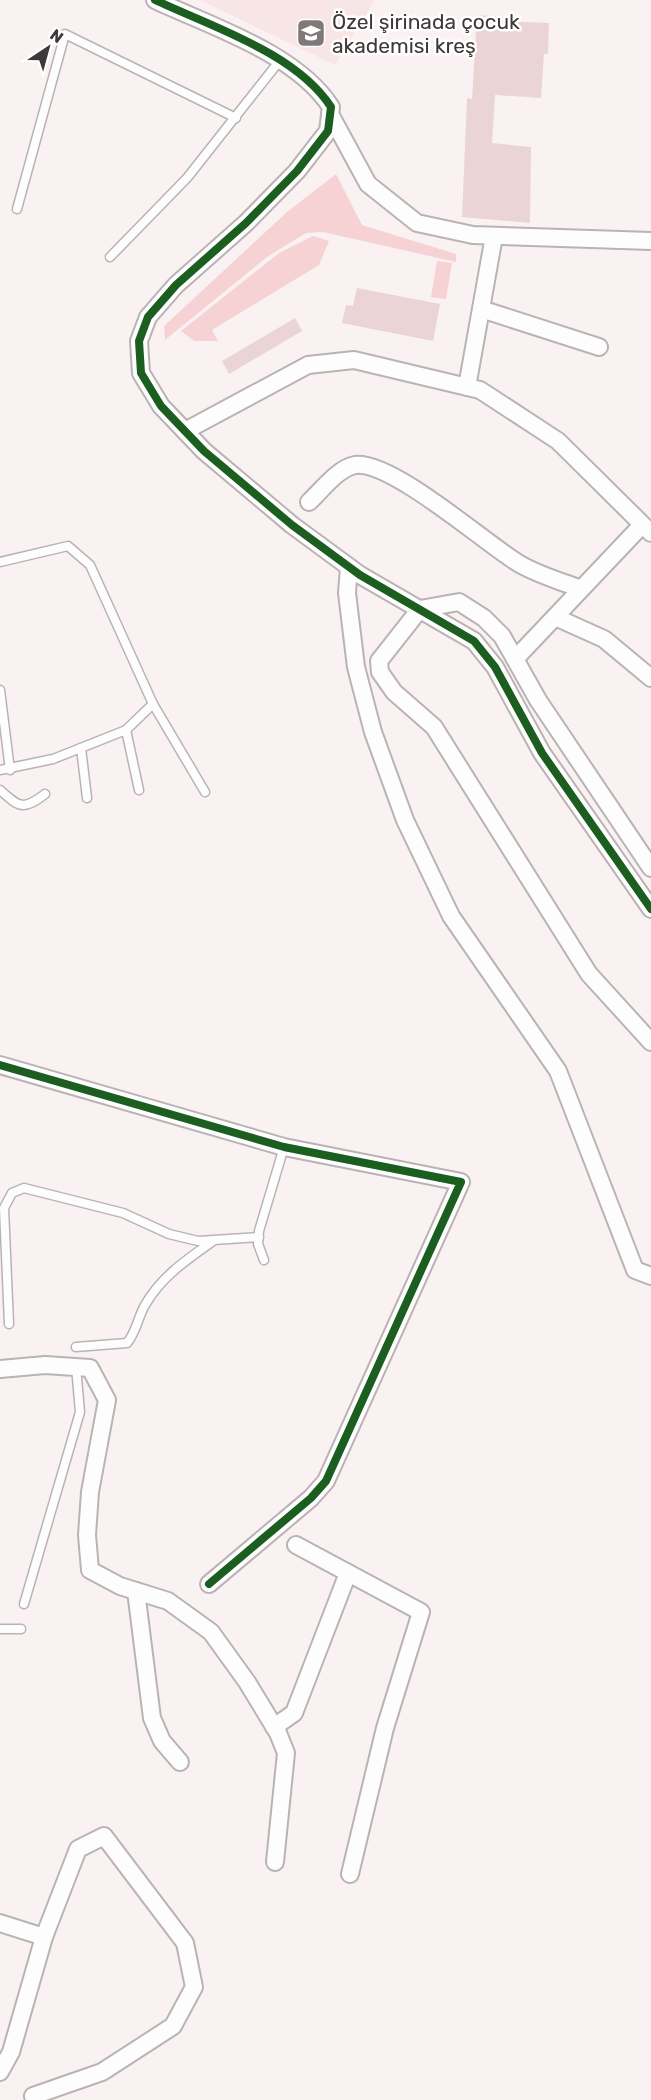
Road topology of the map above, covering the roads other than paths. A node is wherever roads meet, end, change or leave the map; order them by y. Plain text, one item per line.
1 (155, 0) edge
2 (281, 60) junction
3 (330, 114) junction
4 (236, 118) junction
5 (17, 209) dead end
6 (494, 236) junction
7 (651, 241) edge
8 (110, 257) dead end
9 (481, 309) junction
10 (599, 347) dead end
11 (468, 387) junction
12 (185, 431) junction
13 (309, 502) dead end
14 (647, 529) edge
15 (0, 562) edge
16 (349, 567) junction
17 (581, 589) junction
18 (420, 609) junction
19 (555, 617) junction
20 (515, 659) junction
21 (651, 678) edge
22 (0, 690) edge
23 (153, 704) junction
24 (126, 730) junction
25 (81, 748) junction
26 (0, 770) edge
27 (10, 770) junction
28 (0, 790) edge
29 (139, 790) dead end
30 (205, 792) dead end
31 (45, 794) dead end
32 (87, 798) dead end
33 (651, 868) edge
34 (651, 909) edge
35 (651, 1042) edge
36 (0, 1065) edge
37 (284, 1147) junction
38 (259, 1238) junction
39 (213, 1241) junction
40 (264, 1260) dead end
41 (651, 1276) edge
42 (9, 1324) dead end
43 (76, 1347) dead end
44 (76, 1367) junction
45 (0, 1370) edge
46 (296, 1545) dead end
47 (348, 1573) junction
48 (209, 1584) dead end
49 (136, 1591) junction
50 (24, 1604) dead end
51 (0, 1629) edge
52 (21, 1629) dead end
53 (274, 1727) junction
54 (180, 1762) dead end
55 (275, 1862) dead end
56 (350, 1874) dead end
57 (0, 1923) edge
58 (44, 1937) junction
59 (0, 2072) edge
60 (33, 2096) dead end

1 - 2 street
2 - 3 street
2 - 4 lane
3 - 6 street
3 - 12 street
4 - 5 lane
4 - 8 lane
6 - 7 street
6 - 9 street
9 - 10 street
9 - 11 street
11 - 12 street
11 - 14 street
12 - 16 street
13 - 17 street
14 - 17 street
15 - 23 lane
16 - 18 street
16 - 41 street
17 - 19 street
18 - 20 street
18 - 34 street
18 - 35 street
19 - 20 street
19 - 21 street
20 - 33 street
22 - 27 lane
23 - 24 lane
23 - 30 lane
24 - 25 lane
24 - 29 lane
25 - 27 lane
25 - 32 lane
26 - 27 lane
28 - 31 lane
36 - 37 street
37 - 38 lane
37 - 48 street
38 - 39 lane
38 - 40 lane
39 - 42 lane
39 - 43 lane
44 - 45 street
44 - 49 street
44 - 50 lane
46 - 47 street
47 - 53 street
47 - 56 street
49 - 53 street
49 - 54 street
51 - 52 lane
53 - 55 street
57 - 58 street
58 - 59 street
58 - 60 street

